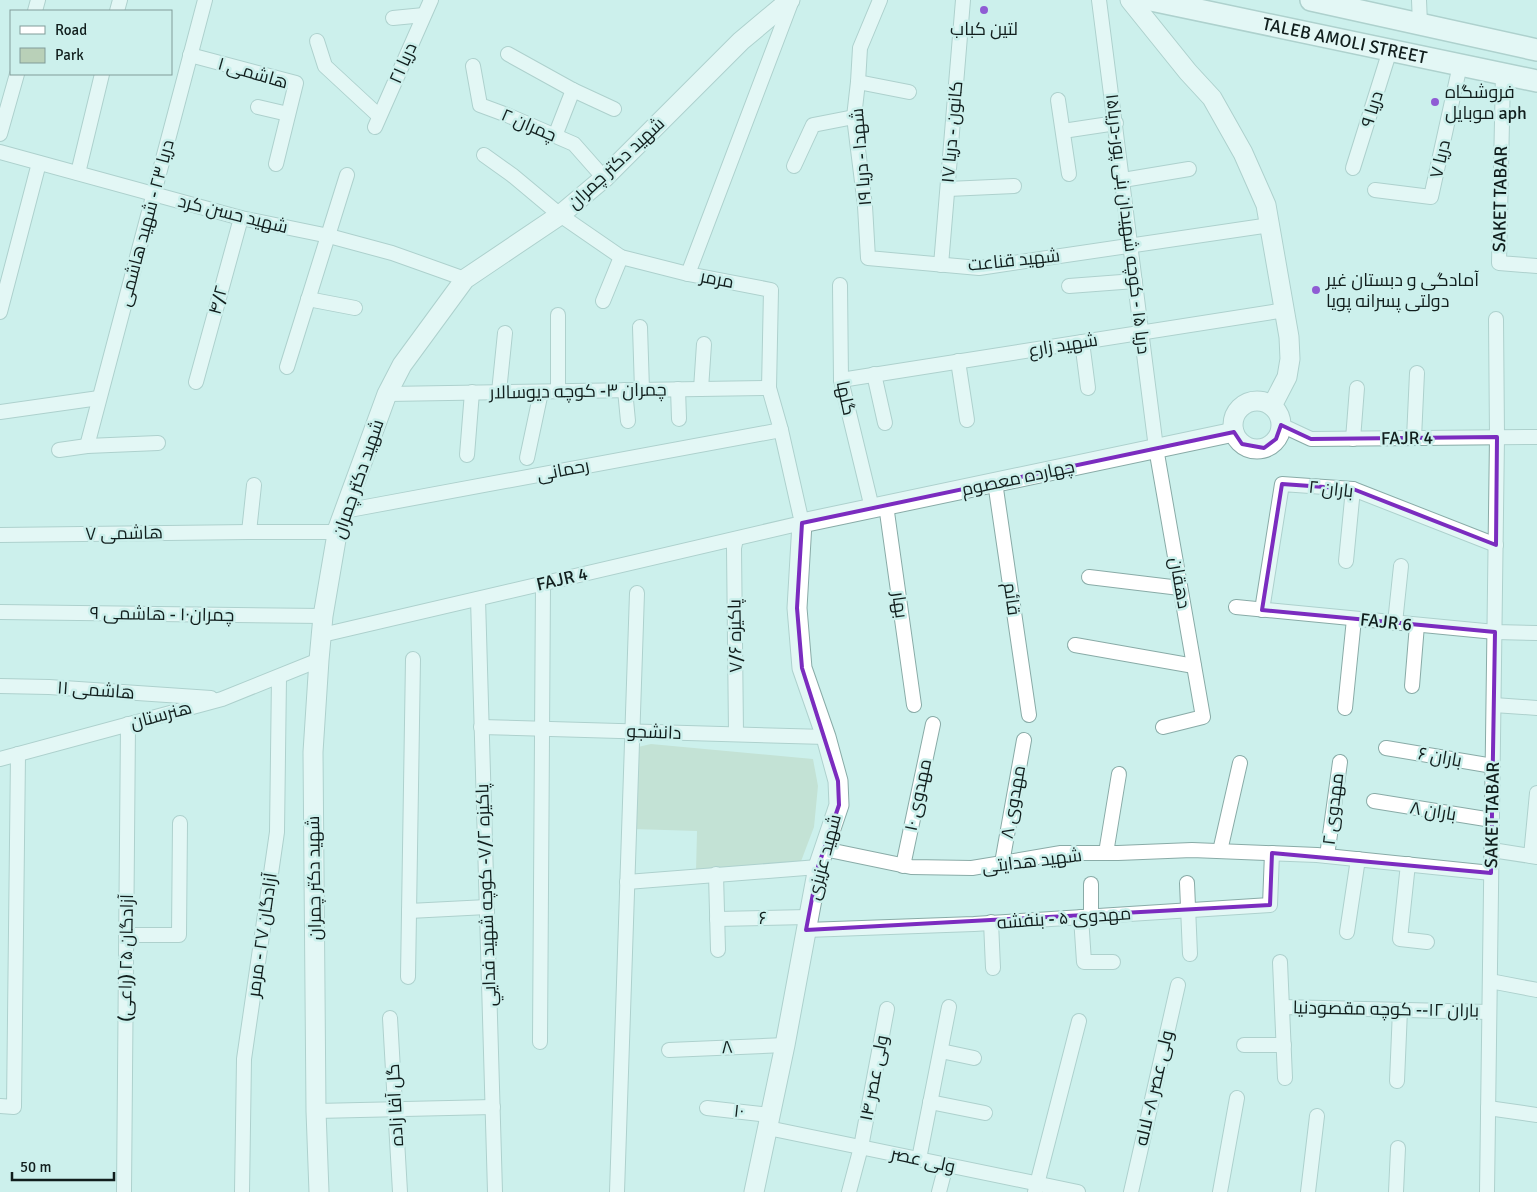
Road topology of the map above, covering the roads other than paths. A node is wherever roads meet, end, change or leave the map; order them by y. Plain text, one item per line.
1 (205, 0) edge
2 (431, 0) edge
3 (791, 0) edge
4 (880, 0) edge
5 (963, 0) edge
6 (1099, 0) edge
7 (1130, 0) edge
8 (1152, 0) edge
9 (1311, 0) edge
10 (1419, 0) edge
11 (424, 16) junction
12 (393, 18) dead end
13 (1420, 24) junction
14 (317, 41) dead end
15 (1390, 50) junction
16 (1537, 50) edge
17 (508, 54) dead end
18 (190, 55) junction
19 (1460, 65) junction
20 (473, 66) dead end
21 (1503, 74) junction
22 (17, 75) edge
23 (102, 75) edge
24 (1537, 81) edge
25 (858, 82) junction
26 (573, 90) junction
27 (909, 92) dead end
28 (1058, 100) dead end
29 (258, 107) dead end
30 (614, 109) dead end
31 (288, 114) junction
32 (854, 117) junction
33 (1116, 123) junction
34 (1062, 131) junction
35 (0, 134) edge
36 (555, 136) junction
37 (0, 152) edge
38 (484, 155) dead end
39 (39, 162) junction
40 (276, 164) dead end
41 (794, 166) dead end
42 (1354, 168) dead end
43 (1189, 169) dead end
44 (78, 173) junction
45 (1069, 174) dead end
46 (347, 175) dead end
47 (604, 178) junction
48 (1123, 180) junction
49 (1014, 186) dead end
50 (948, 189) junction
51 (1375, 190) dead end
52 (154, 194) junction
53 (560, 215) junction
54 (240, 218) junction
55 (1270, 225) junction
56 (329, 236) junction
57 (1131, 244) junction
58 (621, 257) junction
59 (868, 258) joint
60 (941, 265) junction
61 (1537, 266) edge
62 (688, 274) junction
63 (466, 279) junction
64 (1135, 281) junction
65 (840, 285) dead end
66 (1069, 286) dead end
67 (308, 299) junction
68 (603, 301) dead end
69 (355, 308) dead end
70 (1285, 310) junction
71 (0, 312) edge
72 (558, 315) dead end
73 (1496, 319) dead end
74 (640, 327) dead end
75 (505, 333) dead end
76 (1141, 333) junction
77 (1082, 342) junction
78 (704, 344) dead end
79 (958, 361) junction
80 (287, 367) dead end
81 (1416, 372) dead end
82 (874, 374) junction
83 (840, 380) junction
84 (196, 382) dead end
85 (769, 388) junction
86 (1088, 388) dead end
87 (1357, 388) dead end
88 (701, 389) junction
89 (625, 390) junction
90 (642, 390) junction
91 (678, 390) junction
92 (558, 391) junction
93 (472, 392) junction
94 (500, 392) junction
95 (541, 392) junction
96 (387, 394) junction
97 (100, 398) junction
98 (1272, 406) junction
99 (0, 412) edge
100 (679, 419) dead end
101 (967, 420) dead end
102 (628, 421) dead end
103 (885, 423) dead end
104 (1281, 425) junction
105 (781, 430) junction
106 (1234, 432) junction
107 (1497, 437) junction
108 (1537, 437) edge
109 (1414, 438) junction
110 (1353, 439) junction
111 (158, 443) dead end
112 (87, 446) junction
113 (1156, 448) junction
114 (59, 450) dead end
115 (467, 455) dead end
116 (527, 458) dead end
117 (995, 482) junction
118 (254, 486) dead end
119 (1353, 489) junction
120 (879, 507) junction
121 (344, 511) junction
122 (802, 523) junction
123 (249, 532) junction
124 (338, 532) junction
125 (0, 535) edge
126 (736, 538) junction
127 (1496, 545) junction
128 (1346, 560) dead end
129 (1401, 566) dead end
130 (1089, 577) dead end
131 (543, 584) junction
132 (1180, 588) junction
133 (637, 593) dead end
134 (478, 599) junction
135 (1236, 607) dead end
136 (1262, 610) junction
137 (0, 612) edge
138 (323, 616) junction
139 (1354, 618) junction
140 (1395, 622) junction
141 (1417, 625) junction
142 (1495, 632) junction
143 (1537, 633) edge
144 (322, 636) junction
145 (1075, 646) dead end
146 (413, 659) dead end
147 (319, 660) junction
148 (1194, 666) junction
149 (279, 677) junction
150 (0, 686) edge
151 (1412, 686) dead end
152 (222, 699) junction
153 (914, 704) dead end
154 (1494, 706) junction
155 (1345, 708) dead end
156 (1537, 708) edge
157 (1029, 715) dead end
158 (128, 724) junction
159 (933, 724) dead end
160 (481, 726) junction
161 (1162, 727) dead end
162 (541, 728) junction
163 (632, 731) junction
164 (736, 734) junction
165 (826, 737) junction
166 (1024, 740) dead end
167 (1386, 748) dead end
168 (18, 754) junction
169 (0, 759) edge
170 (1340, 762) dead end
171 (1240, 763) dead end
172 (1493, 766) junction
173 (1119, 774) dead end
174 (1537, 792) edge
175 (1374, 801) dead end
176 (1492, 820) junction
177 (180, 823) dead end
178 (824, 849) junction
179 (1492, 850) junction
180 (1220, 851) junction
181 (1106, 853) junction
182 (1272, 853) junction
183 (1327, 856) junction
184 (1534, 857) edge
185 (1358, 859) junction
186 (1002, 863) junction
187 (1408, 864) junction
188 (903, 866) junction
189 (818, 867) junction
190 (1491, 873) junction
191 (716, 874) junction
192 (627, 882) junction
193 (1090, 884) dead end
194 (1187, 884) dead end
195 (487, 907) junction
196 (1188, 910) junction
197 (409, 911) junction
198 (1086, 917) junction
199 (717, 919) junction
200 (991, 922) junction
201 (807, 923) junction
202 (1347, 932) dead end
203 (126, 935) junction
204 (1427, 942) dead end
205 (718, 950) dead end
206 (1190, 954) dead end
207 (1113, 962) dead end
208 (1280, 962) dead end
209 (994, 968) dead end
210 (408, 976) dead end
211 (1490, 981) junction
212 (1178, 985) dead end
213 (1537, 990) edge
214 (950, 1007) dead end
215 (1282, 1007) junction
216 (887, 1009) dead end
217 (1400, 1010) junction
218 (1490, 1012) junction
219 (390, 1018) dead end
220 (1079, 1021) dead end
221 (540, 1042) dead end
222 (785, 1045) junction
223 (1244, 1045) dead end
224 (1284, 1045) junction
225 (669, 1050) dead end
226 (940, 1050) junction
227 (974, 1058) dead end
228 (1285, 1078) dead end
229 (1398, 1082) dead end
230 (1237, 1098) dead end
231 (930, 1102) junction
232 (0, 1106) edge
233 (493, 1107) junction
234 (707, 1108) dead end
235 (1488, 1108) junction
236 (395, 1110) junction
237 (316, 1111) junction
238 (985, 1113) dead end
239 (1537, 1115) edge
240 (1317, 1116) dead end
241 (769, 1121) junction
242 (861, 1147) junction
243 (1398, 1148) dead end
244 (919, 1159) junction
245 (946, 1165) junction
246 (1036, 1188) edge
247 (124, 1192) edge
248 (242, 1192) edge
249 (319, 1192) edge
250 (400, 1192) edge
251 (495, 1192) edge
252 (617, 1192) edge
253 (754, 1192) edge
254 (849, 1192) edge
255 (939, 1192) edge
256 (1078, 1192) edge
257 (1131, 1192) edge
258 (1220, 1192) edge
259 (1308, 1192) edge
260 (1396, 1192) edge
261 (1487, 1192) edge

1 - 18 street, دریا ۲۳ - شهید هاشمی
2 - 11 street, دریا ۲۱
3 - 47 street, شهید دکتر چمران
3 - 62 street, مرمر
4 - 25 street, شهدا - دریا ۱۹
5 - 50 street, کانون - دریا ۱۷
6 - 33 street, دریا ۱۵ - كوچه شهيدان بنی پور-دريا۱۵
7 - 55 street
8 - 15 main road, TALEB AMOLI STREET
9 - 13 main road, TALEB AMOLI STREET
10 - 13 street
11 - 12 street
11 - 14 street, دریا ۲۱
13 - 16 main road, TALEB AMOLI STREET
15 - 19 main road, TALEB AMOLI STREET
15 - 42 street, دریا ۹
17 - 26 street
18 - 31 street, هاشمی ۱
18 - 52 street, دریا ۲۳ - شهید هاشمی
19 - 21 main road, TALEB AMOLI STREET
19 - 51 street, دریا ۷
20 - 36 street, چمران ۲
21 - 24 main road, TALEB AMOLI STREET
21 - 61 street, SAKET TABAR
22 - 35 street
23 - 44 street
25 - 27 street
25 - 32 street, شهدا - دریا ۱۹
26 - 30 street
26 - 36 street
28 - 34 street
29 - 31 street
31 - 40 street, هاشمی ۱
32 - 41 street
32 - 59 street, شهدا - دریا ۱۹
33 - 34 street
33 - 48 street, دریا ۱۵ - كوچه شهيدان بنی پور-دريا۱۵
34 - 45 street
36 - 47 street, چمران ۲
37 - 39 street, شهید حسن کرد
38 - 53 street
39 - 44 street, شهید حسن کرد
39 - 71 street
43 - 48 street
44 - 52 street, شهید حسن کرد
46 - 56 street
47 - 53 street, شهید دکتر چمران
48 - 57 street, دریا ۱۵ - كوچه شهيدان بنی پور-دريا۱۵
49 - 50 street
50 - 60 street, کانون - دریا ۱۷
52 - 54 street, شهید حسن کرد
52 - 97 street, دریا ۲۳ - شهید هاشمی
53 - 58 street
53 - 63 street, شهید دکتر چمران
54 - 56 street, شهید حسن کرد
54 - 84 street, ۴/۲
55 - 57 street, شهید قناعت
55 - 70 street
56 - 63 street, شهید حسن کرد
56 - 67 street
57 - 60 street, شهید قناعت
57 - 64 street, دریا ۱۵ - كوچه شهيدان بنی پور-دريا۱۵
58 - 62 street
58 - 68 street
59 - 60 street, شهید قناعت
62 - 85 street, مرمر
63 - 96 street, شهید دکتر چمران
64 - 66 street
64 - 76 street, دریا ۱۵ - كوچه شهيدان بنی پور-دريا۱۵
65 - 83 street, گلها
67 - 69 street
67 - 80 street
70 - 76 street, شهید زارع
70 - 98 street
72 - 92 street
73 - 107 street, SAKET TABAR
74 - 90 street
75 - 94 street
76 - 77 street, شهید زارع
76 - 113 street, دریا ۱۵ - كوچه شهيدان بنی پور-دريا۱۵
77 - 79 street, شهید زارع
77 - 86 street
78 - 88 street
79 - 82 street, شهید زارع
79 - 101 street
81 - 109 street
82 - 83 street, شهید زارع
82 - 103 street
83 - 120 street, گلها
85 - 88 street, چمران ۳- كوچه ديوسالار
85 - 105 street, مرمر
87 - 110 street
88 - 91 street, چمران ۳- كوچه ديوسالار
89 - 90 street, چمران ۳- كوچه ديوسالار
89 - 92 street, چمران ۳- كوچه ديوسالار
89 - 102 street
90 - 91 street, چمران ۳- كوچه ديوسالار
91 - 100 street
92 - 95 street, چمران ۳- كوچه ديوسالار
93 - 94 street, چمران ۳- كوچه ديوسالار
93 - 96 street, چمران ۳- كوچه ديوسالار
93 - 115 street
94 - 95 street, چمران ۳- كوچه ديوسالار
95 - 116 street
96 - 121 street, شهید دکتر چمران
97 - 99 street
97 - 112 street, دریا ۲۳ - شهید هاشمی
98 - 104 street
98 - 106 street
104 - 106 street
104 - 110 street, FAJR 4
105 - 121 street, رحمانی
105 - 122 street, مرمر
106 - 113 street, چهارده معصوم
107 - 108 street, FAJR 4
107 - 109 street, FAJR 4
107 - 127 street, SAKET TABAR
109 - 110 street, FAJR 4
111 - 112 street
112 - 114 street
113 - 117 street, چهارده معصوم
113 - 132 street, دهقان
117 - 120 street, چهارده معصوم
117 - 157 street, قائم
118 - 123 street
119 - 127 street, باران ۲
119 - 128 street
119 - 136 street, باران ۲
120 - 122 street, چهارده معصوم
120 - 153 street, بهار
121 - 124 street, شهید دکتر چمران
122 - 126 street, FAJR 4
122 - 165 street, شهید عزیزی
123 - 124 street, هاشمی ۷
123 - 125 street, هاشمی ۷
124 - 138 street, شهید دکتر چمران
126 - 131 street, FAJR 4
126 - 164 street, پاکیزه ۷/۶
127 - 142 street, SAKET TABAR
129 - 140 street
130 - 132 street
131 - 134 street, FAJR 4
131 - 162 street
132 - 148 street, دهقان
133 - 163 street
134 - 144 street, FAJR 4
134 - 160 street, پاکیزه ۷/۲- كوچه شهيد فدايي
135 - 136 street, FAJR 6
136 - 139 street, FAJR 6
137 - 138 street, چمران۱۰ - هاشمی ۹
138 - 144 street, شهید دکتر چمران
139 - 140 street, FAJR 6
139 - 155 street
140 - 141 street, FAJR 6
141 - 142 street, FAJR 6
141 - 151 street
142 - 143 street, FAJR 6
142 - 154 street, SAKET TABAR
144 - 147 street, شهید دکتر چمران
145 - 148 street
146 - 197 street
147 - 149 street, هنرستان
147 - 237 street, شهید دکتر چمران
148 - 161 street, دهقان
149 - 152 street, هنرستان
149 - 248 street, آزادگان ۲۷ - مرمر
150 - 152 street, هاشمی ۱۱
152 - 158 street, هنرستان
154 - 156 street
154 - 172 street, SAKET TABAR
158 - 168 street, هنرستان
158 - 203 street, آزادگان ۲۵ (راعی)
159 - 188 street, مهدوی ۱۰
160 - 162 street, دانشجو
160 - 195 street, پاکیزه ۷/۲- كوچه شهيد فدايي
162 - 163 street, دانشجو
162 - 221 street
163 - 164 street, دانشجو
163 - 192 street
164 - 165 street, دانشجو
165 - 178 street, شهید عزیزی
166 - 186 street, مهدوی ۸
167 - 172 street, باران ۶
168 - 169 street, هنرستان
168 - 232 street
170 - 183 street, مهدوی ۲
171 - 180 street
172 - 176 street, SAKET TABAR
173 - 181 street
174 - 184 street
175 - 176 street, باران ۸
176 - 179 street, SAKET TABAR
177 - 203 street
178 - 188 street, شهید هدایتی
178 - 189 street, شهید عزیزی
179 - 184 street
179 - 190 street, SAKET TABAR
180 - 181 street, شهید هدایتی
180 - 182 street, شهید هدایتی
181 - 186 street, شهید هدایتی
182 - 183 street, شهید هدایتی
182 - 196 street, مهدوی ۵ - بنفشه
183 - 185 street, شهید هدایتی
185 - 187 street, شهید هدایتی
185 - 202 street
186 - 188 street, شهید هدایتی
187 - 190 street, شهید هدایتی
187 - 204 street
189 - 191 street
189 - 201 street, شهید عزیزی
190 - 211 street, SAKET TABAR
191 - 192 street
191 - 199 street
192 - 252 street
193 - 198 street
194 - 196 street
195 - 197 street
195 - 233 street, پاکیزه ۷/۲- كوچه شهيد فدايي
196 - 198 street, مهدوی ۵ - بنفشه
196 - 206 street
197 - 210 street
198 - 200 street, مهدوی ۵ - بنفشه
198 - 207 street
199 - 201 street, ۶
199 - 205 street
200 - 201 street, مهدوی ۵ - بنفشه
200 - 209 street
201 - 222 street, شهید عزیزی
203 - 247 street, آزادگان ۲۵ (راعی)
208 - 215 street
211 - 213 street
211 - 218 street, SAKET TABAR
212 - 257 street, ولی عصر ۸- لاله
214 - 226 street
215 - 217 street, باران ۱۲-- كوچه مقصودنيا
215 - 224 street
216 - 242 street, ولی عصر ۱۴
217 - 218 street, باران ۱۲-- كوچه مقصودنيا
217 - 229 street
218 - 235 street, SAKET TABAR
219 - 236 street, گل آقا زاده
220 - 246 street
222 - 225 street, ۸
222 - 241 street, شهید عزیزی
223 - 224 street
224 - 228 street
226 - 227 street
226 - 231 street
230 - 258 street
231 - 238 street
231 - 244 street
233 - 236 street
233 - 251 street, پاکیزه ۷/۲- كوچه شهيد فدايي
234 - 241 street, ۱۰
235 - 239 street
235 - 261 street, SAKET TABAR
236 - 237 street
236 - 250 street, گل آقا زاده
237 - 249 street, شهید دکتر چمران
240 - 259 street
241 - 242 street, ولی عصر
241 - 253 street, شهید عزیزی
242 - 244 street, ولی عصر
242 - 254 street
243 - 260 street
244 - 245 street, ولی عصر
245 - 246 street, ولی عصر
245 - 255 street
246 - 256 street, ولی عصر

